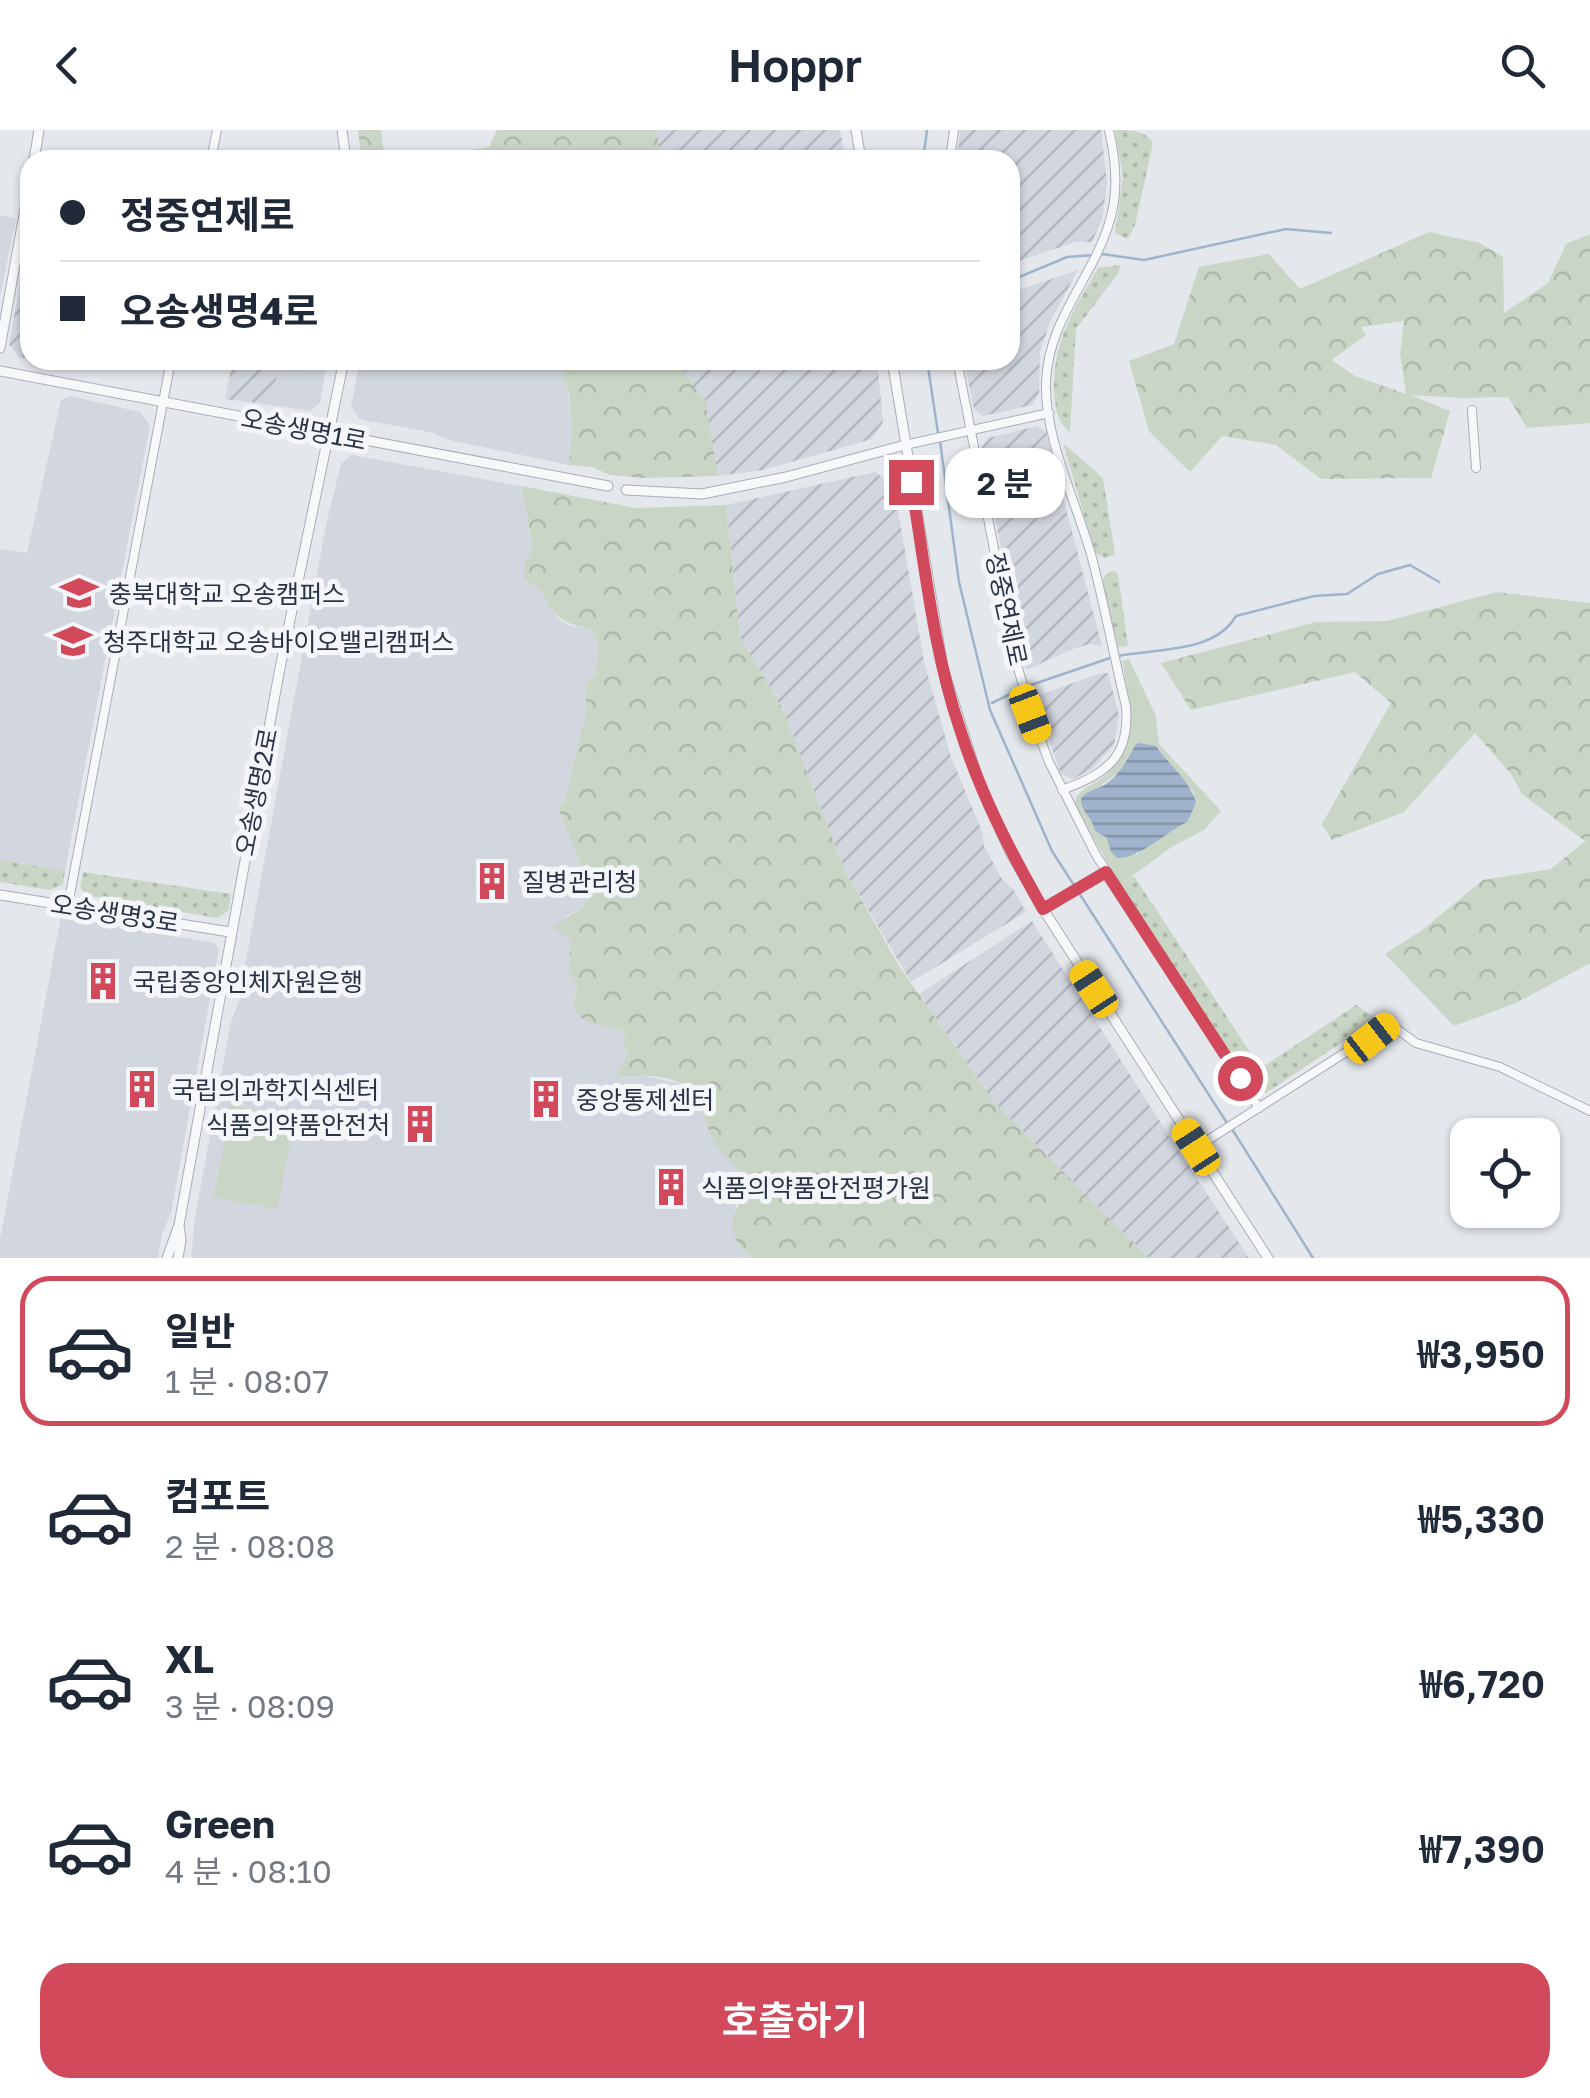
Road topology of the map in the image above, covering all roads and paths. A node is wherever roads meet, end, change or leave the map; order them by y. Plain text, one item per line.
1 (1110, 130) edge
2 (20, 237) edge
3 (0, 348) edge
4 (169, 370) edge
5 (342, 370) edge
6 (894, 370) edge
7 (959, 370) edge
8 (0, 371) edge
9 (163, 403) junction
10 (1472, 410) dead end
11 (1049, 412) junction
12 (967, 432) junction
13 (329, 434) junction
14 (905, 445) junction
15 (1476, 468) dead end
16 (608, 486) dead end
17 (626, 490) dead end
18 (1062, 790) junction
19 (1104, 873) junction
20 (0, 895) edge
21 (68, 905) junction
22 (1046, 907) junction
23 (230, 932) junction
24 (1590, 1110) edge
25 (1255, 1111) junction
26 (1196, 1147) junction
27 (178, 1225) junction
28 (168, 1258) edge
29 (178, 1258) edge
30 (1268, 1258) edge

1 - 11 street
2 - 3 street
4 - 9 street
5 - 13 street, 오송생명2로
6 - 14 street
7 - 12 street, 정중연제로
8 - 9 street, 오송생명1로
9 - 13 street, 오송생명1로
9 - 21 street
10 - 15 street
11 - 12 street
11 - 18 street
12 - 14 street
12 - 18 street, 정중연제로
13 - 16 street, 오송생명1로
13 - 23 street, 오송생명2로
14 - 17 street
14 - 22 street
18 - 19 street, 정중연제로
19 - 22 street
19 - 25 street, 정중연제로
20 - 21 street, 오송생명3로
21 - 23 street, 오송생명3로
22 - 26 street
23 - 27 street, 오송생명2로
24 - 25 street
25 - 26 street
26 - 30 street
27 - 28 street, 오송생명2로
27 - 29 street, 오송생명2로

